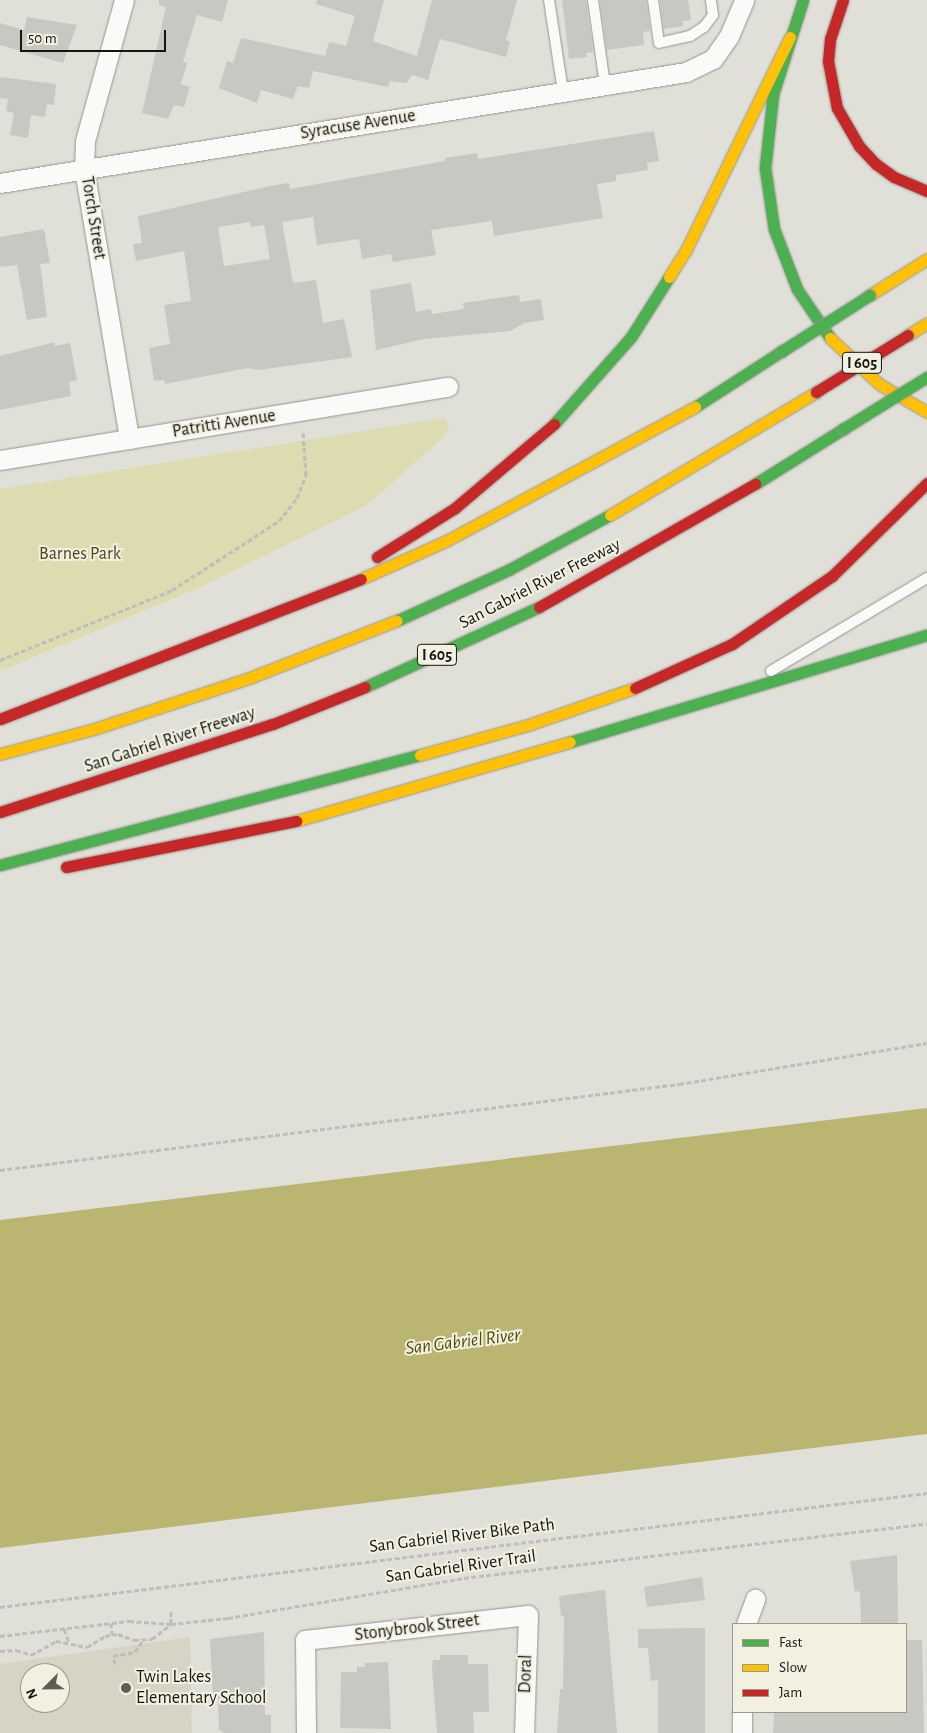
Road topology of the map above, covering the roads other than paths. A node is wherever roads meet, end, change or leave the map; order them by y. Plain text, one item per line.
1 (124, 0) edge
2 (549, 0) edge
3 (593, 0) edge
4 (653, 0) edge
5 (710, 0) edge
6 (744, 0) edge
7 (803, 0) edge
8 (843, 0) edge
9 (790, 36) junction
10 (605, 85) junction
11 (563, 92) junction
12 (84, 169) junction
13 (0, 183) edge
14 (927, 191) edge
15 (927, 259) edge
16 (927, 323) edge
17 (927, 377) edge
18 (448, 387) dead end
19 (927, 412) edge
20 (129, 439) junction
21 (0, 460) edge
22 (927, 483) edge
23 (927, 578) edge
24 (276, 611) junction
25 (927, 635) edge
26 (733, 692) junction
27 (0, 719) edge
28 (0, 754) edge
29 (0, 812) edge
30 (0, 865) edge
31 (50, 869) dead end
32 (12, 876) dead end
33 (0, 877) edge
34 (755, 1599) dead end
35 (528, 1615) joint
36 (746, 1623) edge
37 (742, 1713) edge
38 (306, 1733) edge
39 (524, 1733) edge
40 (742, 1733) edge

1 - 12 street, Torch Street
2 - 11 lane
3 - 10 lane
4 - 5 lane
6 - 10 street, Syracuse Avenue
7 - 9 highway
8 - 14 highway
9 - 19 highway
9 - 24 highway
10 - 11 street, Syracuse Avenue
11 - 12 street, Syracuse Avenue
12 - 13 street, Syracuse Avenue
12 - 20 street, Torch Street
15 - 24 highway, bridge
16 - 28 highway, San Gabriel River Freeway / I 605, bridge
17 - 29 highway, San Gabriel River Freeway / I 605, bridge
18 - 20 street, Patritti Avenue
20 - 21 street, Patritti Avenue
22 - 30 highway
23 - 26 lane
24 - 27 highway
25 - 26 highway
26 - 31 highway
32 - 33 highway
34 - 36 street
35 - 38 street, Stonybrook Street
35 - 39 street, Doral
37 - 40 street

